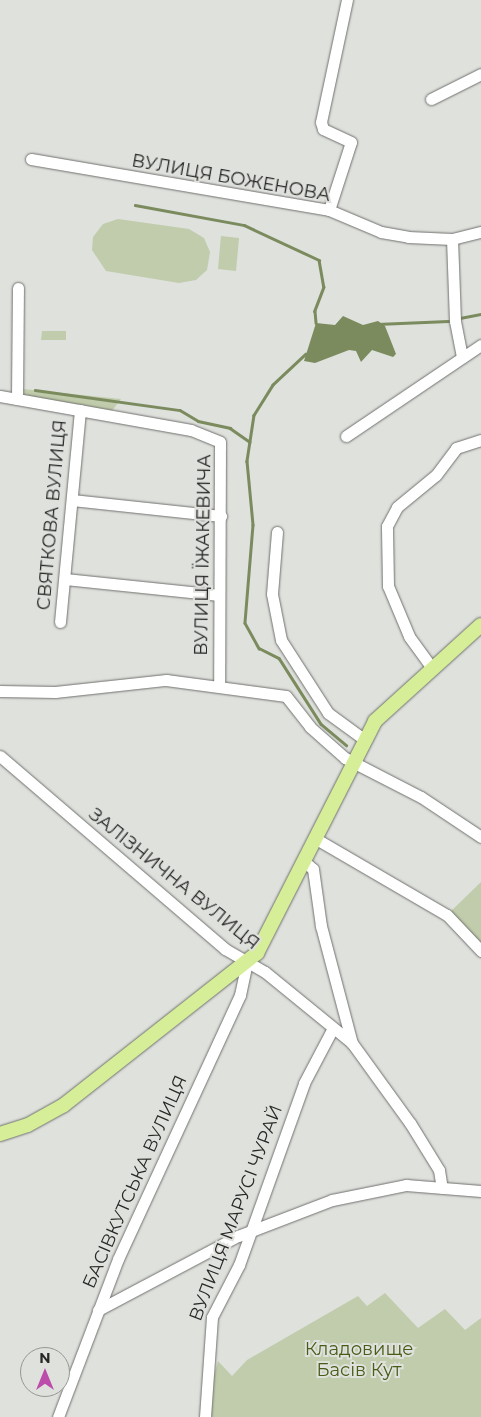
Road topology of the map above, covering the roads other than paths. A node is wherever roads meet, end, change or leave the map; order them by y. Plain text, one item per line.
1 (347, 0) edge
2 (481, 74) edge
3 (431, 98) dead end
4 (31, 159) dead end
5 (329, 210) junction
6 (481, 232) edge
7 (452, 239) junction
8 (18, 288) dead end
9 (481, 345) edge
10 (462, 357) junction
11 (0, 396) edge
12 (17, 399) junction
13 (80, 410) junction
14 (346, 436) dead end
15 (481, 440) edge
16 (72, 500) junction
17 (221, 516) junction
18 (277, 532) dead end
19 (65, 579) junction
20 (219, 595) junction
21 (60, 622) dead end
22 (481, 625) edge
23 (432, 668) junction
24 (219, 684) junction
25 (0, 691) edge
26 (365, 740) junction
27 (0, 756) edge
28 (353, 763) junction
29 (481, 838) edge
30 (318, 840) junction
31 (306, 863) junction
32 (481, 951) edge
33 (247, 963) junction
34 (332, 1030) junction
35 (352, 1043) junction
36 (0, 1134) edge
37 (442, 1188) junction
38 (481, 1191) edge
39 (253, 1229) junction
40 (98, 1310) junction
41 (58, 1417) edge
42 (205, 1417) edge

1 - 5 street
2 - 3 street
4 - 5 street, ВУЛИЦЯ БОЖЕНОВА
5 - 7 street, ВУЛИЦЯ БОЖЕНОВА
6 - 7 street, ВУЛИЦЯ БОЖЕНОВА
7 - 10 street
8 - 12 street
9 - 10 street
10 - 14 street
11 - 12 street, ВУЛИЦЯ ЇЖАКЕВИЧА
12 - 13 street, ВУЛИЦЯ ЇЖАКЕВИЧА
13 - 16 street, СВЯТКОВА ВУЛИЦЯ
13 - 17 street, ВУЛИЦЯ ЇЖАКЕВИЧА
15 - 23 street
16 - 17 street
16 - 19 street, СВЯТКОВА ВУЛИЦЯ
17 - 20 street, ВУЛИЦЯ ЇЖАКЕВИЧА
18 - 26 street
19 - 20 street
19 - 21 street, СВЯТКОВА ВУЛИЦЯ
20 - 24 street, ВУЛИЦЯ ЇЖАКЕВИЧА
22 - 23 main road, БАСІВКУТСЬКА ВУЛИЦЯ
23 - 26 main road, БАСІВКУТСЬКА ВУЛИЦЯ
24 - 25 street
24 - 28 street
26 - 28 main road, БАСІВКУТСЬКА ВУЛИЦЯ
27 - 33 street, ЗАЛІЗНИЧНА ВУЛИЦЯ
28 - 29 street
28 - 30 main road, БАСІВКУТСЬКА ВУЛИЦЯ
30 - 31 main road, БАСІВКУТСЬКА ВУЛИЦЯ
30 - 32 street
31 - 33 main road, БАСІВКУТСЬКА ВУЛИЦЯ
31 - 35 street, ЗАЛІЗНИЧНА ВУЛИЦЯ
33 - 34 street, ЗАЛІЗНИЧНА ВУЛИЦЯ
33 - 36 main road, БАСІВКУТСЬКА ВУЛИЦЯ
33 - 40 street, БАСІВКУТСЬКА ВУЛИЦЯ
34 - 35 street, ЗАЛІЗНИЧНА ВУЛИЦЯ
34 - 39 street, ВУЛИЦЯ МАРУСІ ЧУРАЙ
35 - 37 street, ЗАЛІЗНИЧНА ВУЛИЦЯ
37 - 38 street
37 - 39 street
39 - 40 street
39 - 42 street, ВУЛИЦЯ МАРУСІ ЧУРАЙ
40 - 41 street, БАСІВКУТСЬКА ВУЛИЦЯ

